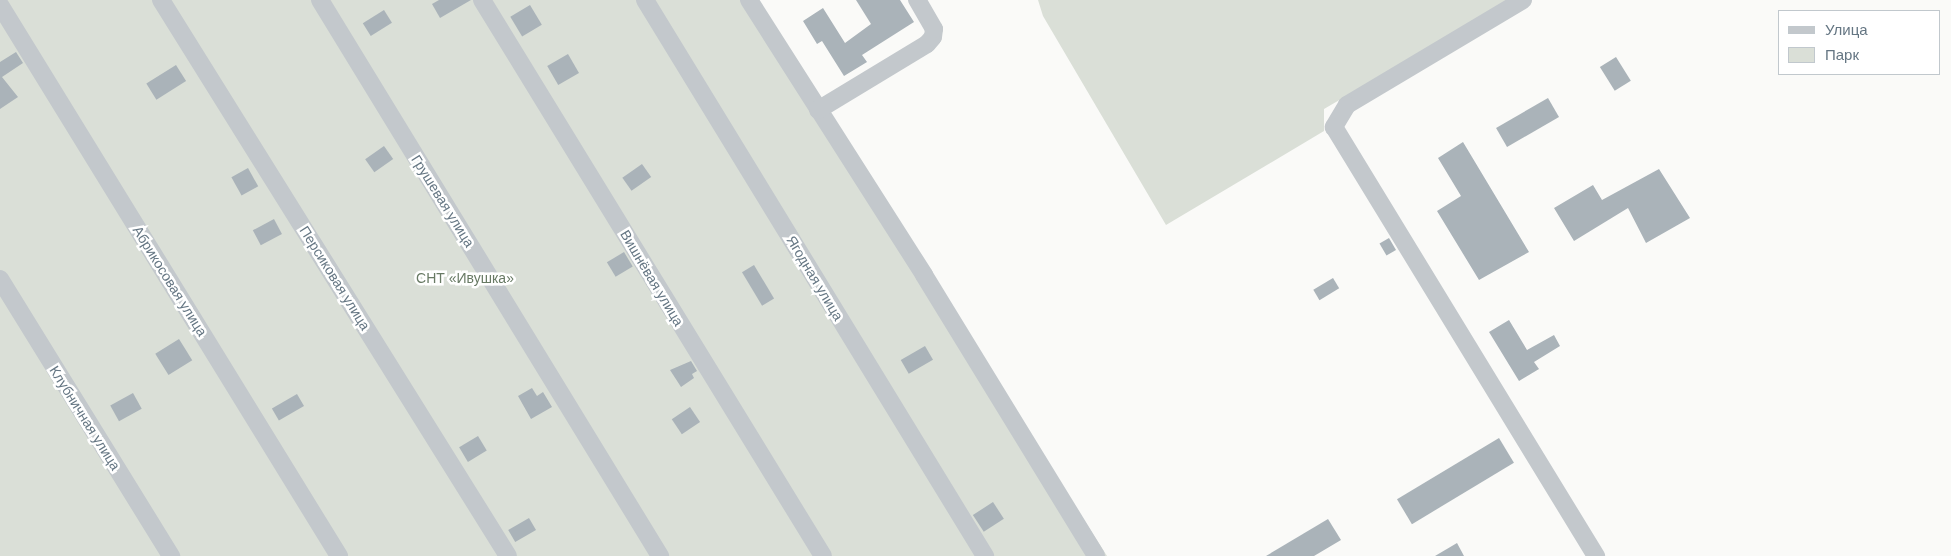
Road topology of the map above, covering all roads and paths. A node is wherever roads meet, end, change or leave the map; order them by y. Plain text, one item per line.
1 (161, 0) edge
2 (320, 0) edge
3 (482, 0) edge
4 (645, 0) edge
5 (750, 0) edge
6 (917, 0) edge
7 (1523, 0) edge
8 (0, 5) edge
9 (818, 110) junction
10 (0, 279) edge
11 (170, 556) edge
12 (339, 556) edge
13 (508, 556) edge
14 (660, 556) edge
15 (823, 556) edge
16 (984, 556) edge
17 (1096, 556) edge
18 (1596, 556) edge

1 - 13 street, Персиковая улица
2 - 14 street, Грушевая улица
3 - 15 street, Вишнёвая улица
4 - 16 street, Ягодная улица
5 - 9 street
6 - 9 street
7 - 18 street
8 - 12 street, Абрикосовая улица
9 - 17 street
10 - 11 street, Клубничная улица

